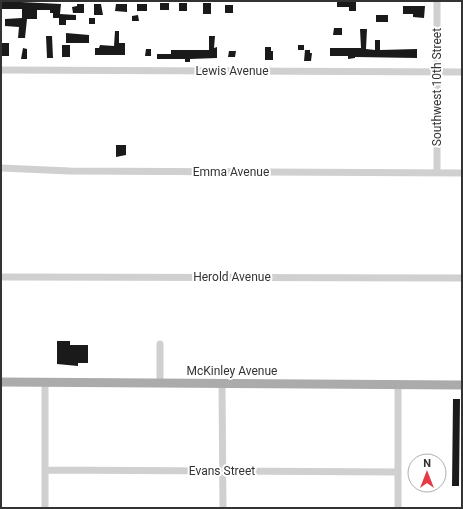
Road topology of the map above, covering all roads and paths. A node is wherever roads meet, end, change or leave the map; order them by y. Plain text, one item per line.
1 (437, 1) edge
2 (1, 70) edge
3 (437, 72) junction
4 (462, 72) edge
5 (1, 168) edge
6 (437, 173) junction
7 (462, 173) edge
8 (1, 276) edge
9 (462, 278) edge
10 (160, 344) dead end
11 (1, 382) edge
12 (45, 382) junction
13 (160, 383) junction
14 (222, 383) junction
15 (398, 384) junction
16 (462, 385) edge
17 (45, 470) junction
18 (222, 471) junction
19 (398, 472) junction
20 (45, 508) edge
21 (223, 508) edge
22 (398, 508) edge

1 - 3 street, Southwest 10th Street
2 - 3 street, Lewis Avenue
3 - 4 street, Lewis Avenue
3 - 6 street, Southwest 10th Street
5 - 6 street, Emma Avenue
6 - 7 street, Emma Avenue
8 - 9 street, Herold Avenue
10 - 13 street
11 - 12 main road, McKinley Avenue
12 - 13 main road, McKinley Avenue
12 - 17 street
13 - 14 main road, McKinley Avenue
14 - 15 main road, McKinley Avenue
14 - 18 street
15 - 16 main road, McKinley Avenue
15 - 19 street
17 - 18 street, Evans Street
17 - 20 street
18 - 19 street, Evans Street
18 - 21 street
19 - 22 street

